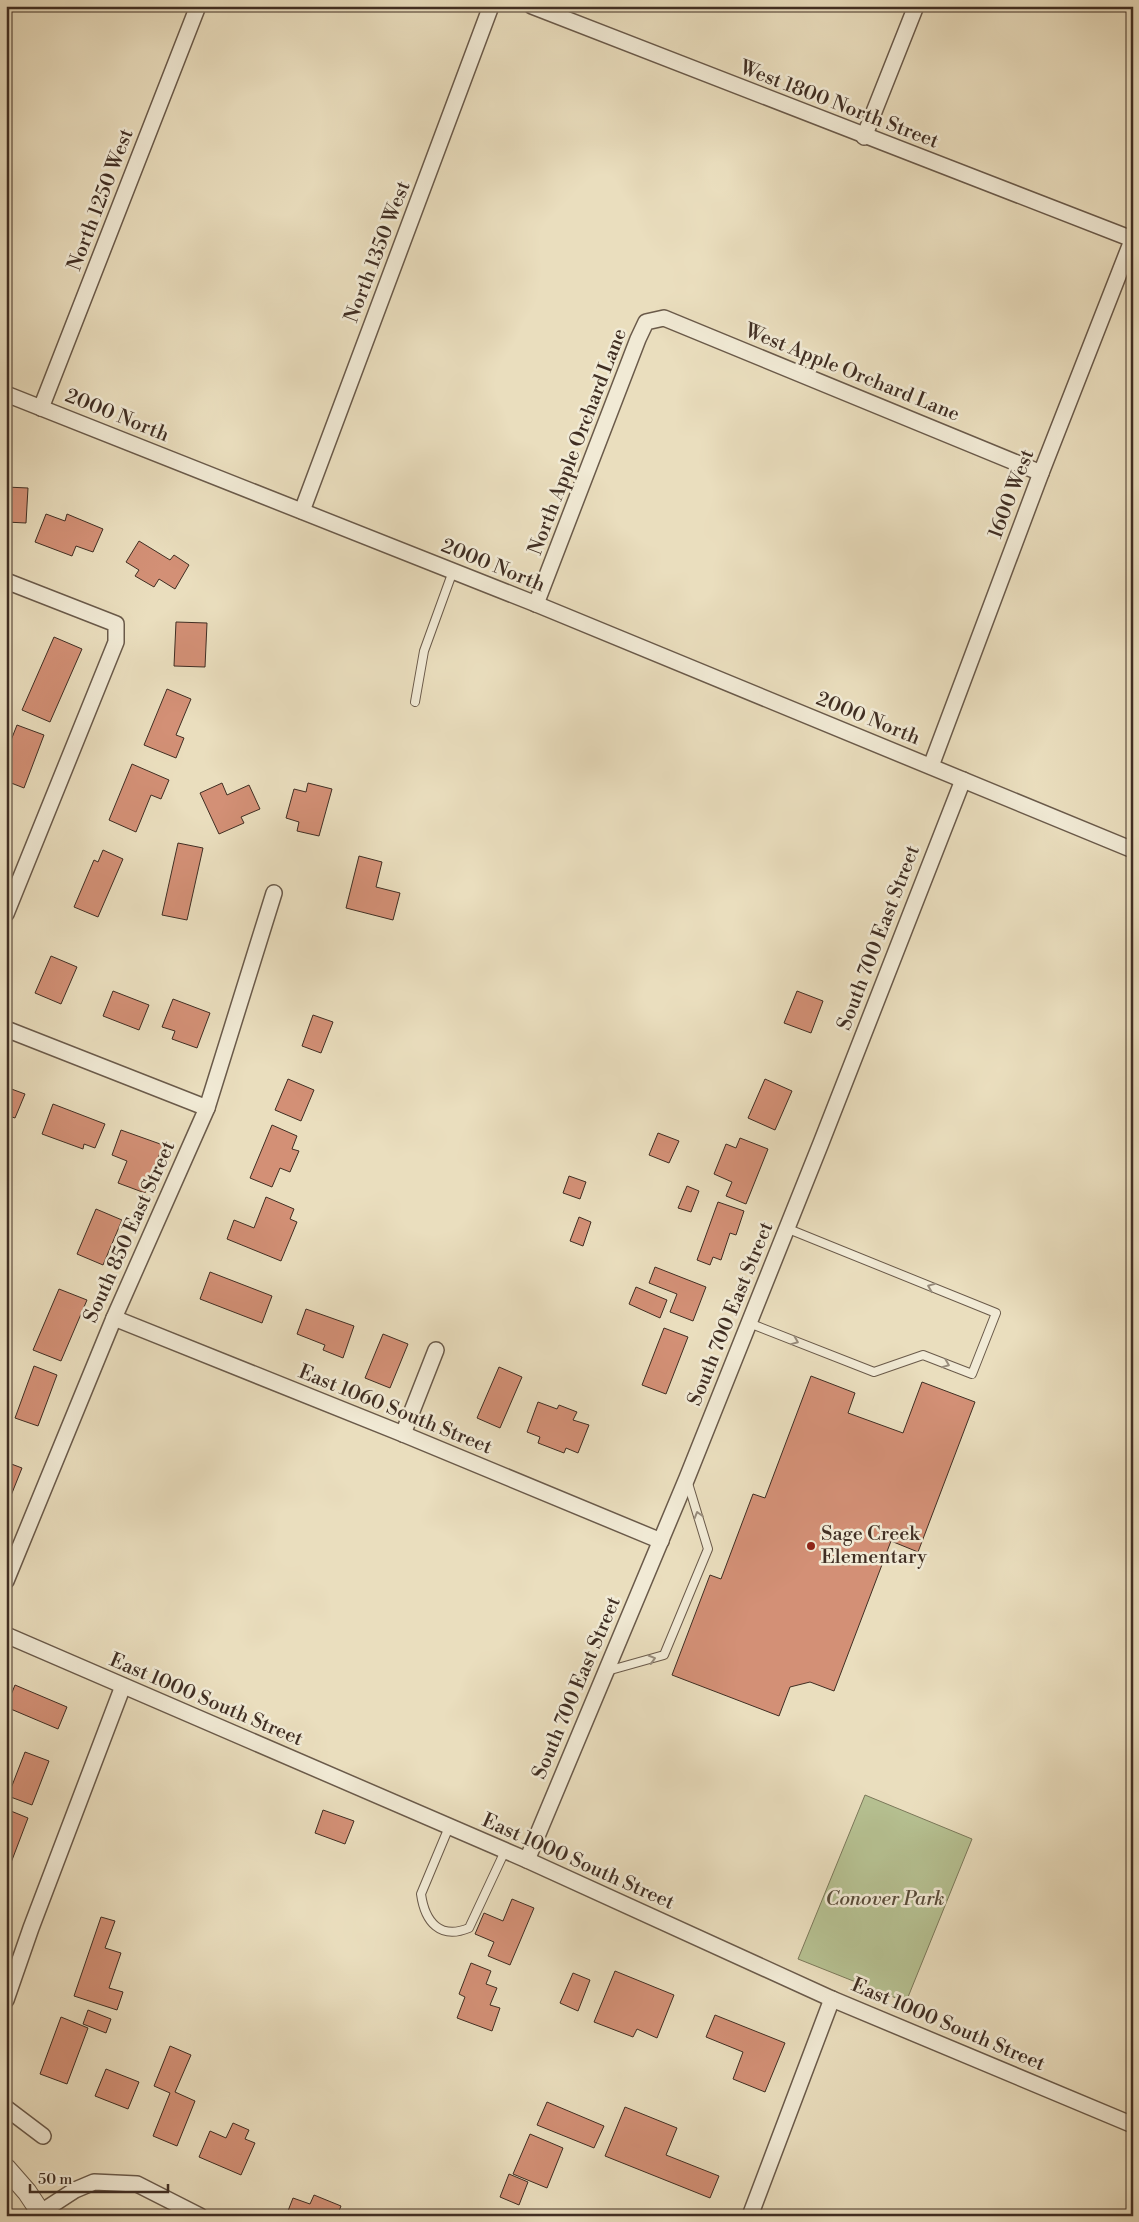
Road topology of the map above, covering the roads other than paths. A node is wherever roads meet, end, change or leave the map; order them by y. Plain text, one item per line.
1 (198, 6) edge
2 (491, 6) edge
3 (532, 6) edge
4 (916, 6) edge
5 (864, 137) junction
6 (1132, 239) edge
7 (646, 322) joint
8 (6, 394) edge
9 (42, 408) junction
10 (1041, 472) junction
11 (302, 512) junction
12 (452, 571) junction
13 (6, 581) edge
14 (536, 604) junction
15 (415, 702) dead end
16 (931, 766) junction
17 (963, 780) junction
18 (1133, 850) edge
19 (274, 893) dead end
20 (6, 914) edge
21 (6, 1029) edge
22 (207, 1108) junction
23 (786, 1228) junction
24 (114, 1318) junction
25 (749, 1323) junction
26 (436, 1350) dead end
27 (403, 1434) junction
28 (687, 1478) junction
29 (661, 1541) junction
30 (6, 1581) edge
31 (6, 1635) edge
32 (605, 1672) junction
33 (123, 1686) junction
34 (449, 1827) junction
35 (505, 1851) junction
36 (528, 1860) junction
37 (832, 1999) junction
38 (6, 2000) edge
39 (6, 2108) edge
40 (1133, 2125) edge
41 (43, 2136) dead end
42 (6, 2168) edge
43 (40, 2215) edge
44 (200, 2216) edge
45 (750, 2216) edge

1 - 9 street, North 1250 West
2 - 11 street, North 1350 West
3 - 5 street, West 1800 North Street
4 - 5 street
5 - 6 street, West 1800 North Street
6 - 10 street, 1600 West
7 - 10 street, West Apple Orchard Lane
7 - 14 street, North Apple Orchard Lane
8 - 9 street, 2000 North
9 - 11 street, 2000 North
10 - 16 street, 1600 West
11 - 12 street, 2000 North
12 - 14 street, 2000 North
12 - 15 lane
13 - 20 street
14 - 16 street, 2000 North
16 - 17 street, 2000 North
17 - 18 street, 2000 North
17 - 23 street, South 700 East Street
19 - 22 street, South 850 East Street
21 - 22 street
22 - 24 street, South 850 East Street
23 - 25 street, South 700 East Street
25 -> 23 lane
24 - 27 street, East 1060 South Street
24 - 30 street, South 850 East Street
25 - 28 street, South 700 East Street
26 - 27 street
27 - 29 street, East 1060 South Street
28 - 29 street, South 700 East Street
32 -> 28 lane
29 - 32 street, South 700 East Street
31 - 33 street, East 1000 South Street
32 - 36 street, South 700 East Street
33 - 34 street, East 1000 South Street
33 - 38 street
34 - 35 street, East 1000 South Street
34 - 35 lane
35 - 36 street, East 1000 South Street
36 - 37 street, East 1000 South Street
37 - 40 street, East 1000 South Street
37 - 45 street
39 - 41 street
42 - 43 street
43 - 44 street

